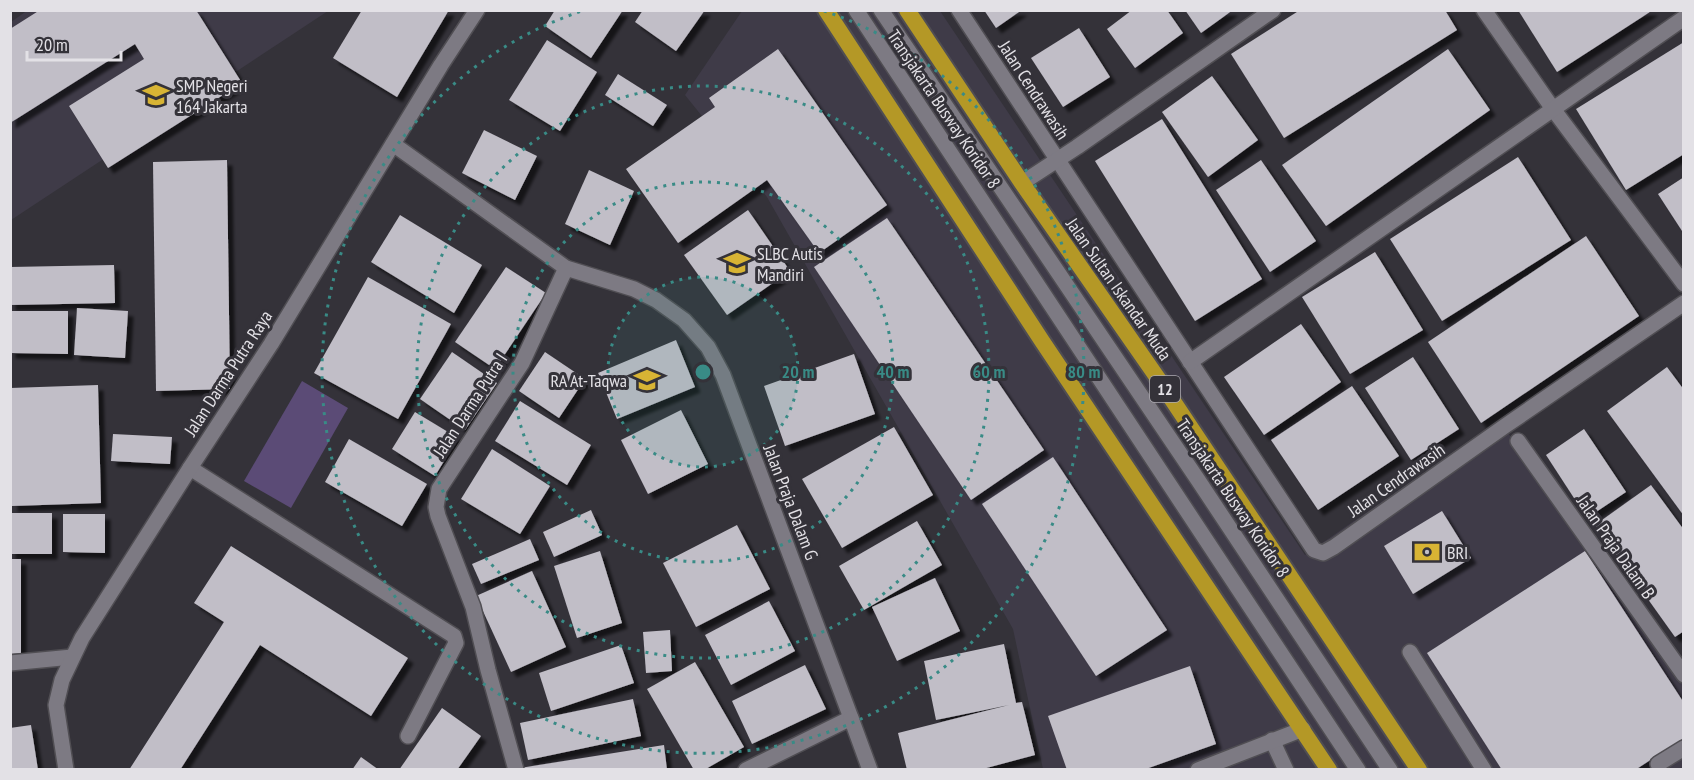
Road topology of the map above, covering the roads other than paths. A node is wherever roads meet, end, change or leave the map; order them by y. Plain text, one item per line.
1 (477, 10) edge
2 (826, 10) edge
3 (856, 10) edge
4 (881, 10) edge
5 (907, 10) edge
6 (958, 10) edge
7 (1273, 10) edge
8 (1484, 10) edge
9 (1683, 18) edge
10 (1553, 109) junction
11 (393, 144) junction
12 (1057, 161) junction
13 (1022, 183) junction
14 (566, 268) junction
15 (1683, 284) edge
16 (1683, 303) edge
17 (1190, 362) junction
18 (1518, 441) dead end
19 (189, 468) junction
20 (1410, 652) dead end
21 (72, 657) junction
22 (10, 663) edge
23 (1683, 675) edge
24 (851, 718) junction
25 (1303, 729) junction
26 (408, 736) dead end
27 (1272, 740) junction
28 (1683, 748) edge
29 (1658, 764) dead end
30 (66, 770) edge
31 (516, 770) edge
32 (746, 770) edge
33 (870, 770) edge
34 (1198, 770) edge
35 (1286, 770) edge
36 (1329, 770) edge
37 (1358, 770) edge
38 (1390, 770) edge
39 (1419, 770) edge
40 (1484, 770) edge

1 - 11 street, Jalan Darma Putra Raya
2 - 25 highway
3 - 37 street, Transjakarta Busway Koridor 8
4 - 38 street, Transjakarta Busway Koridor 8
5 - 13 highway, Jalan Sultan Iskandar Muda / 12
6 - 12 street, Jalan Cendrawasih
7 - 12 street, Jalan Cendrawasih
8 - 10 street
9 - 10 street
10 - 15 street
10 - 17 street
11 - 14 street
11 - 19 street, Jalan Darma Putra Raya
12 - 13 street, Jalan Cendrawasih
12 - 17 street, Jalan Cendrawasih
13 - 39 highway, Jalan Sultan Iskandar Muda / 12
14 - 24 street, Jalan Praja Dalam G
14 - 31 street, Jalan Darma Putra I
16 - 17 street, Jalan Cendrawasih
18 - 23 street, Jalan Praja Dalam B
19 - 21 street, Jalan Darma Putra Raya
19 - 26 street
20 - 40 street
21 - 22 street
21 - 30 street, Jalan Darma Putra Raya
24 - 32 street
24 - 33 street, Jalan Praja Dalam G
25 - 27 street
25 - 36 highway
27 - 34 street
27 - 35 street
28 - 29 street

